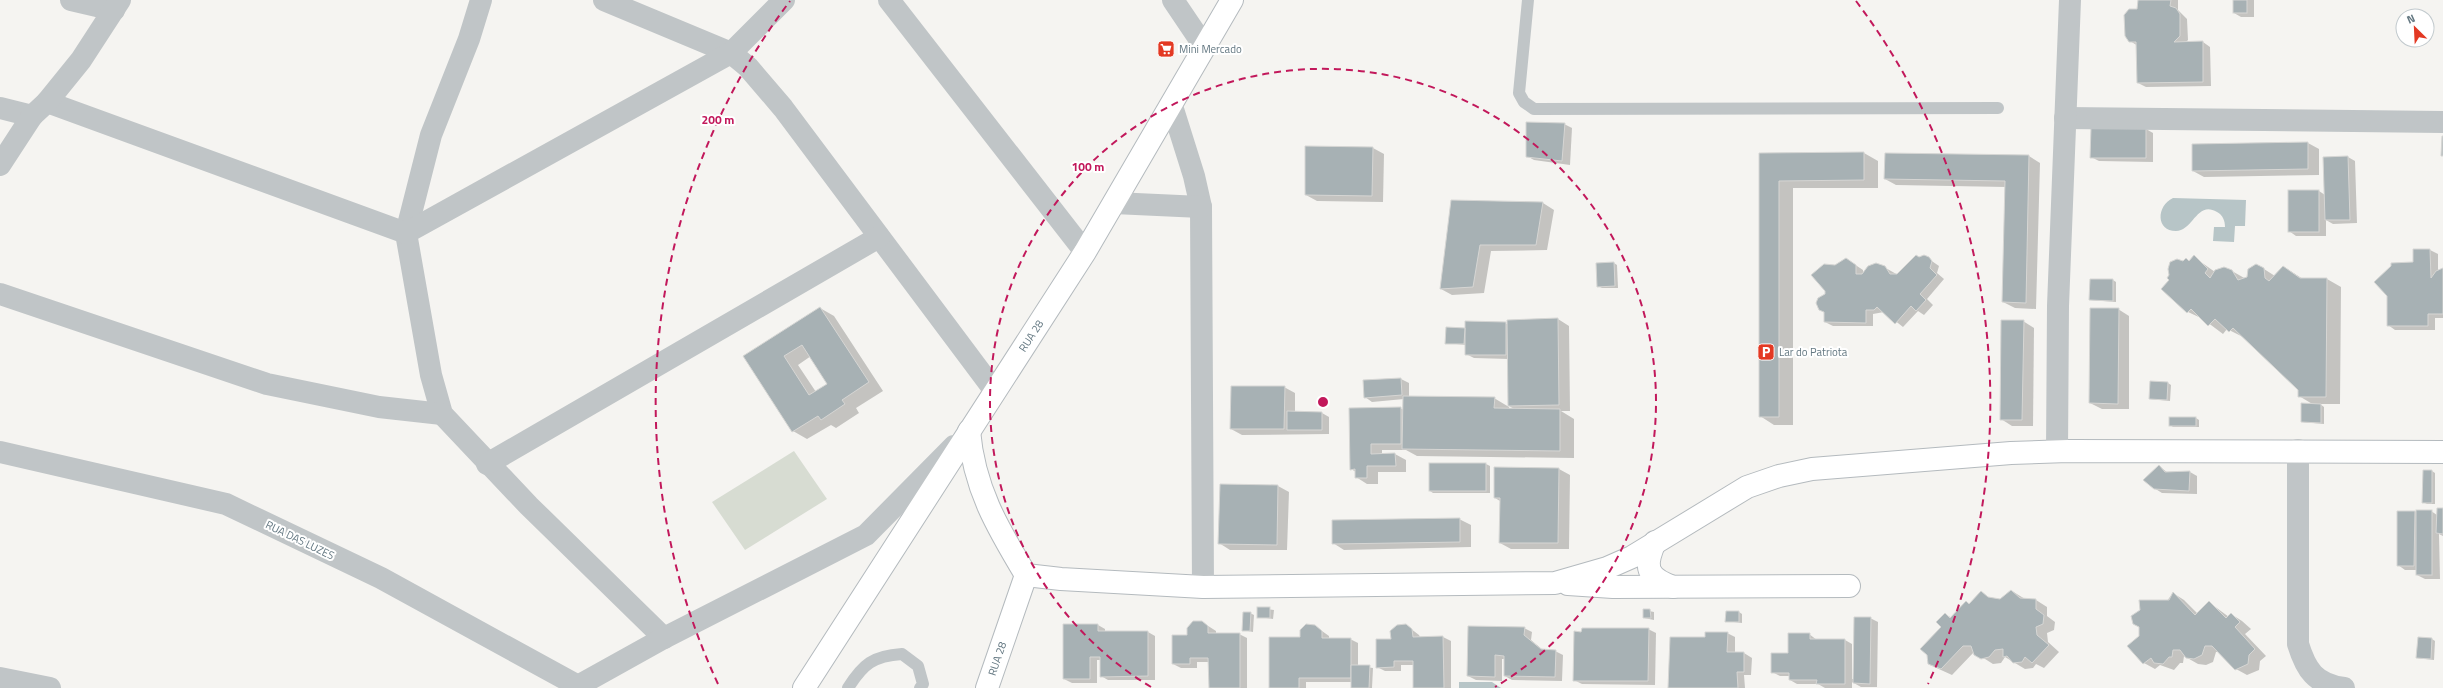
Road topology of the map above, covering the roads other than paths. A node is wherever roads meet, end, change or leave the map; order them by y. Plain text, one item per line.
1 (71, 0) edge
2 (481, 0) edge
3 (604, 0) edge
4 (784, 0) edge
5 (889, 0) edge
6 (1173, 0) edge
7 (1232, 0) edge
8 (1528, 0) edge
9 (2070, 0) edge
10 (117, 5) edge
11 (1204, 46) junction
12 (731, 53) junction
13 (1172, 106) junction
14 (0, 108) edge
15 (1998, 108) dead end
16 (40, 109) junction
17 (2066, 118) junction
18 (2443, 122) edge
19 (0, 165) edge
20 (1114, 203) junction
21 (1201, 207) junction
22 (406, 233) junction
23 (879, 237) junction
24 (1085, 252) junction
25 (0, 294) edge
26 (994, 390) junction
27 (442, 414) junction
28 (969, 431) junction
29 (2298, 450) junction
30 (2057, 451) junction
31 (0, 452) edge
32 (2443, 452) edge
33 (487, 464) junction
34 (1655, 542) junction
35 (1026, 575) junction
36 (1555, 583) junction
37 (1849, 586) dead end
38 (1203, 587) junction
39 (1672, 587) junction
40 (664, 638) junction
41 (0, 678) edge
42 (576, 687) edge
43 (50, 688) edge
44 (804, 688) edge
45 (848, 688) edge
46 (920, 688) edge
47 (987, 688) edge
48 (2344, 688) edge

1 - 10 street
2 - 22 street
3 - 12 street
4 - 12 street
5 - 24 street
6 - 11 street
7 - 11 street, RUA 28
8 - 15 lane
9 - 17 street
10 - 16 street
11 - 13 street, RUA 28
12 - 22 street
12 - 23 street
13 - 20 street, RUA 28
13 - 21 street
14 - 16 street
16 - 19 street
16 - 22 street
17 - 18 street
17 - 30 street
20 - 21 street
20 - 24 street, RUA 28
21 - 38 street
22 - 27 street
23 - 26 street
23 - 33 street
24 - 26 street, RUA 28
25 - 27 street
26 - 28 street, RUA 28
27 - 33 street
28 - 35 street
28 - 40 street
28 - 44 street, RUA 28
29 - 30 street
29 - 32 street
29 - 48 street
30 - 34 street
31 - 42 street, RUA DAS LUZES
33 - 40 street
34 - 36 street
34 - 39 street
35 - 38 street
35 - 47 street, RUA 28
36 - 38 street
36 - 39 street
37 - 39 street
40 - 42 street
41 - 43 street
45 - 46 lane

